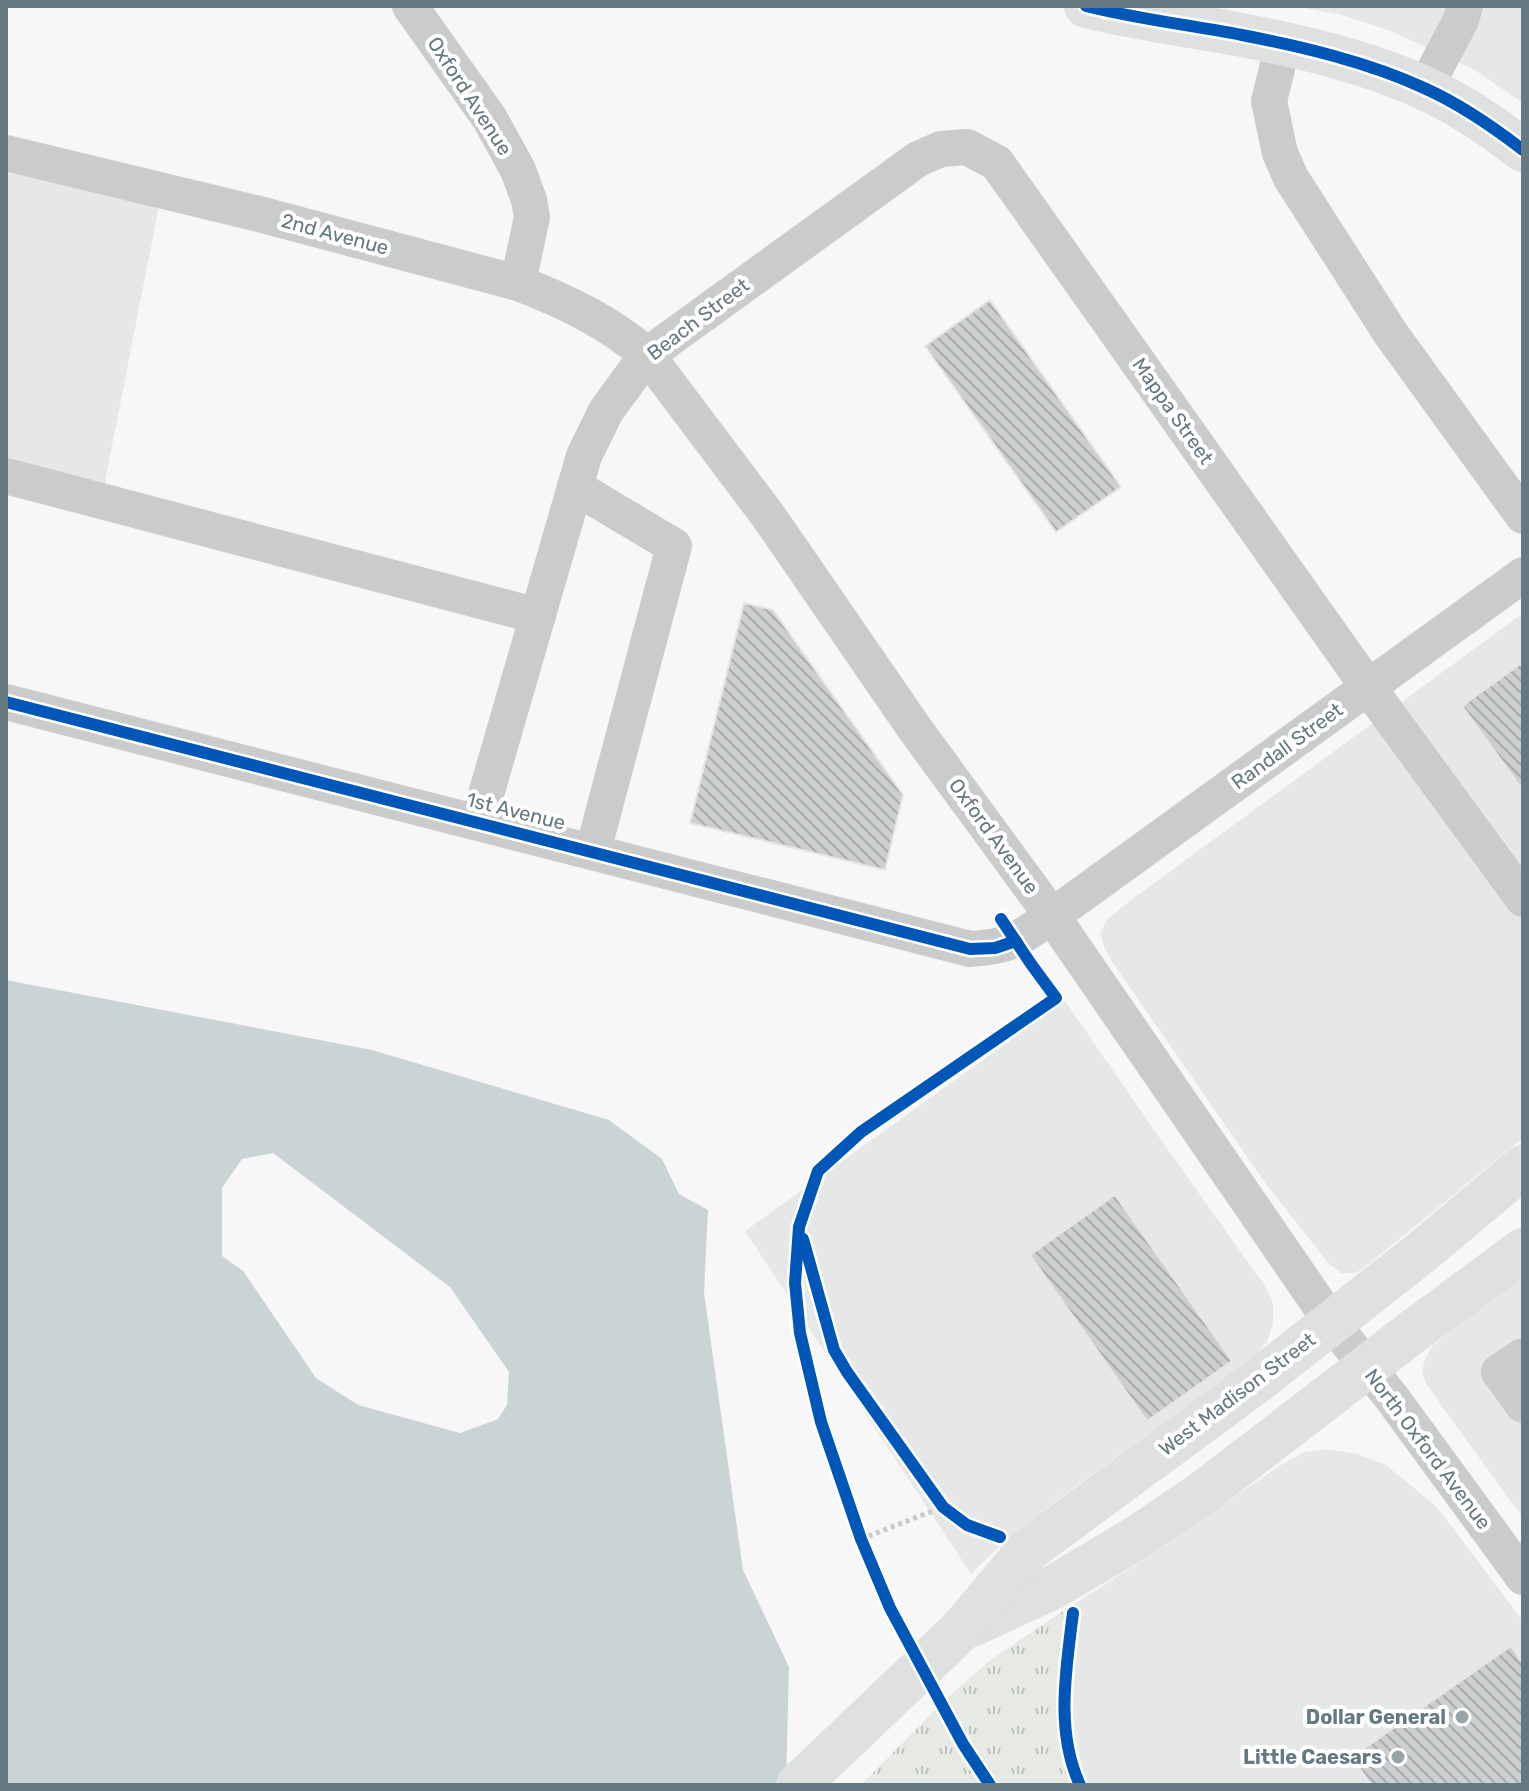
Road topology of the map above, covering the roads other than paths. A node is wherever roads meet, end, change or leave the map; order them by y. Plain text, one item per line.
1 (410, 6) edge
2 (1465, 6) edge
3 (1088, 7) edge
4 (1283, 44) junction
5 (1425, 88) junction
6 (967, 147) joint
7 (1523, 150) edge
8 (6, 153) edge
9 (518, 283) junction
10 (647, 355) junction
11 (6, 476) edge
12 (575, 487) junction
13 (1523, 516) edge
14 (1523, 575) edge
15 (538, 616) junction
16 (1368, 687) junction
17 (6, 702) edge
18 (478, 822) junction
19 (593, 851) junction
20 (1523, 899) edge
21 (1052, 916) junction
22 (1523, 1167) edge
23 (1523, 1250) edge
24 (1332, 1323) junction
25 (1523, 1356) edge
26 (1367, 1367) junction
27 (1523, 1405) edge
28 (1510, 1532) edge
29 (1523, 1577) edge
30 (961, 1630) junction
31 (798, 1785) edge

1 - 9 street, Oxford Avenue
2 - 5 street
3 - 4 main road
4 - 5 main road
4 - 13 street
5 - 7 main road
6 - 10 street, Beach Street
6 - 16 street, Mappa Street
8 - 9 street, 2nd Avenue
9 - 10 street, 2nd Avenue
10 - 12 street, Beach Street
10 - 21 street, Oxford Avenue
11 - 15 street
12 - 15 street, Beach Street
12 - 19 street
14 - 16 street, Randall Street
15 - 18 street, Beach Street
16 - 20 street, Mappa Street
16 - 21 street, Randall Street
17 - 18 street, 1st Avenue
18 - 19 street, 1st Avenue
19 - 21 street, 1st Avenue
21 - 24 street, Oxford Avenue
22 - 24 main road, West Madison Street
23 - 26 main road, West Madison Street
24 - 26 street, North Oxford Avenue
24 - 30 main road, West Madison Street
25 - 27 street
26 - 28 street, North Oxford Avenue
26 - 30 main road, West Madison Street
28 - 29 street, North Oxford Avenue
30 - 31 main road, West Madison Street

